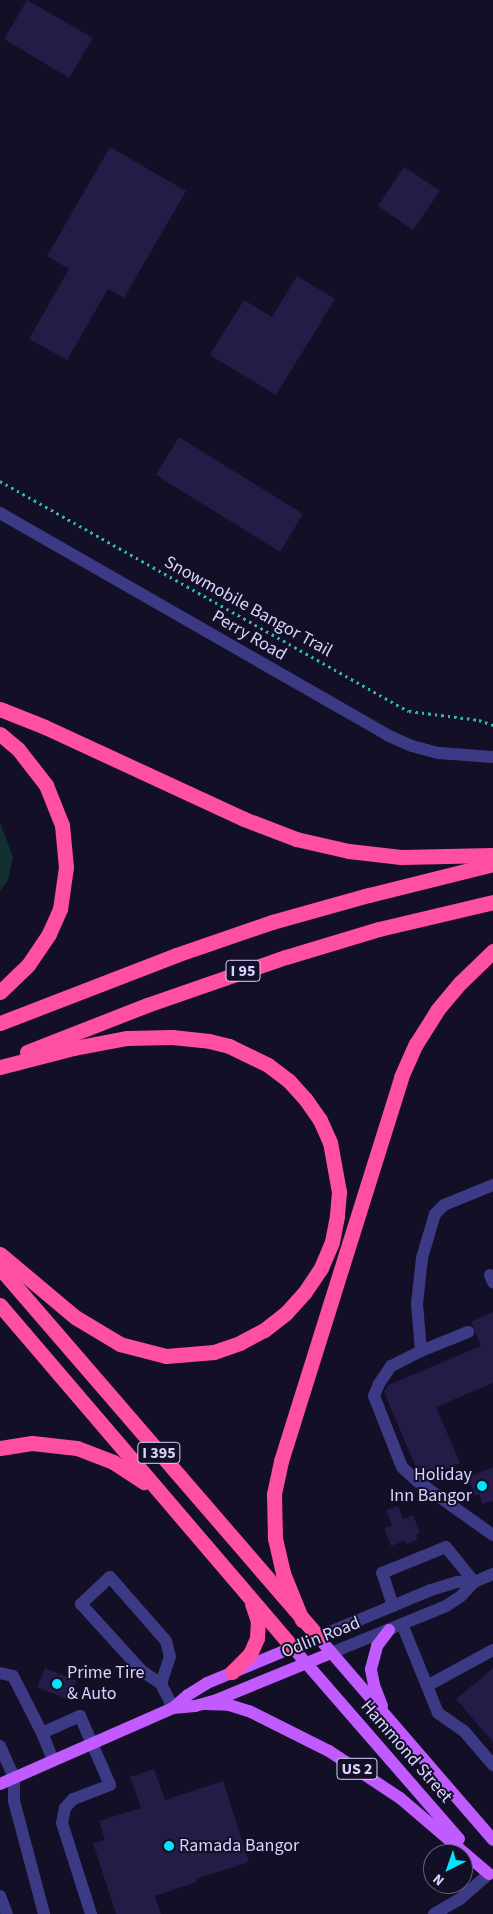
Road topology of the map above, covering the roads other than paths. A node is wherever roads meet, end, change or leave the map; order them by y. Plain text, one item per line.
1 (0, 513) edge
2 (0, 709) edge
3 (0, 734) edge
4 (493, 757) edge
5 (493, 855) edge
6 (493, 864) edge
7 (493, 902) edge
8 (493, 951) edge
9 (0, 992) edge
10 (0, 1023) edge
11 (0, 1063) edge
12 (0, 1067) edge
13 (493, 1185) edge
14 (0, 1254) edge
15 (0, 1268) edge
16 (0, 1305) edge
17 (468, 1332) dead end
18 (421, 1351) junction
19 (0, 1448) edge
20 (170, 1503) junction
21 (493, 1535) edge
22 (493, 1574) edge
23 (474, 1582) junction
24 (247, 1593) junction
25 (393, 1606) junction
26 (302, 1620) junction
27 (402, 1624) junction
28 (389, 1630) junction
29 (318, 1637) junction
30 (293, 1648) junction
31 (493, 1650) edge
32 (331, 1653) junction
33 (306, 1663) junction
34 (232, 1672) junction
35 (0, 1673) edge
36 (161, 1684) junction
37 (427, 1686) junction
38 (204, 1704) junction
39 (172, 1708) junction
40 (391, 1721) junction
41 (42, 1733) junction
42 (92, 1743) junction
43 (0, 1746) edge
44 (53, 1760) junction
45 (493, 1765) edge
46 (14, 1778) junction
47 (0, 1784) edge
48 (493, 1840) edge
49 (492, 1875) edge
50 (0, 1896) edge
51 (7, 1914) edge
52 (44, 1914) edge
53 (91, 1914) edge
54 (434, 1914) edge

1 - 4 street, Perry Road
2 - 5 highway
3 - 9 highway
6 - 10 highway, I 95
7 - 11 highway, I 95
8 - 26 highway
12 - 14 highway
13 - 18 street
15 - 26 highway, I 395
16 - 20 highway, I 395
17 - 18 street
18 - 21 street
19 - 20 highway
20 - 24 highway, I 395
22 - 23 street, Odlin Road
23 - 25 street, Odlin Road
23 - 25 street
23 - 27 street, Odlin Road
24 - 30 highway, I 395
24 - 34 highway
25 - 29 street, Odlin Road
26 - 29 highway, I 395
27 - 28 street, Odlin Road
27 - 37 street
28 - 32 street, Odlin Road
28 - 40 main road
29 - 30 main road, Odlin Road / US 2
29 - 32 main road, Hammond Street
30 - 33 main road, Hammond Street
30 - 34 main road, Odlin Road / US 2
31 - 37 street
32 - 33 main road, Odlin Road
32 - 40 main road, Hammond Street
33 - 38 main road, Odlin Road
33 - 49 main road, Hammond Street
34 - 39 main road, Odlin Road / US 2
35 - 41 street
36 - 36 street
36 - 39 street
37 - 45 street
38 - 39 main road, Odlin Road / US 2
38 - 49 main road, US 2
39 - 42 main road, Odlin Road / US 2
40 - 48 main road, Hammond Street
41 - 42 street
41 - 44 street
42 - 44 main road, Odlin Road / US 2
42 - 53 street
43 - 46 street
44 - 46 main road, Odlin Road / US 2
46 - 47 main road, Odlin Road / US 2
46 - 52 street
49 - 54 street
50 - 51 street

